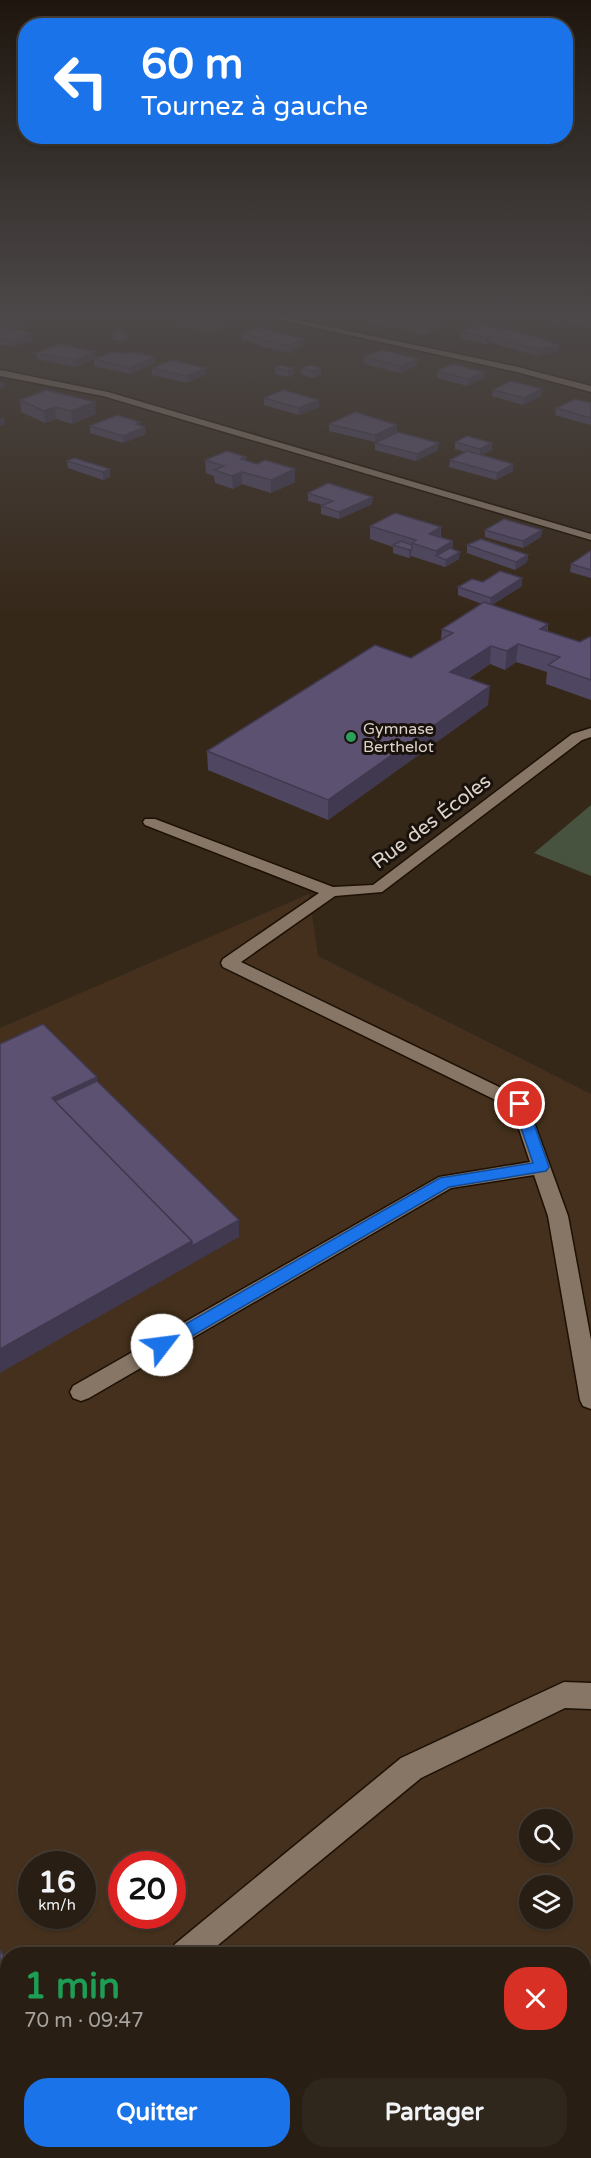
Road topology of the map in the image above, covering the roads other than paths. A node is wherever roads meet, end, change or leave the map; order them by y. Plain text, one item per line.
1 (172, 414) edge
2 (591, 537) edge
3 (591, 732) edge
4 (150, 822) dead end
5 (332, 892) junction
6 (541, 1167) junction
7 (81, 1392) dead end
8 (591, 1400) edge
9 (591, 1696) edge
10 (194, 1947) edge

1 - 2 street
3 - 5 street, Rue des Écoles
4 - 5 street
5 - 6 street
6 - 7 street
6 - 8 street
9 - 10 street

